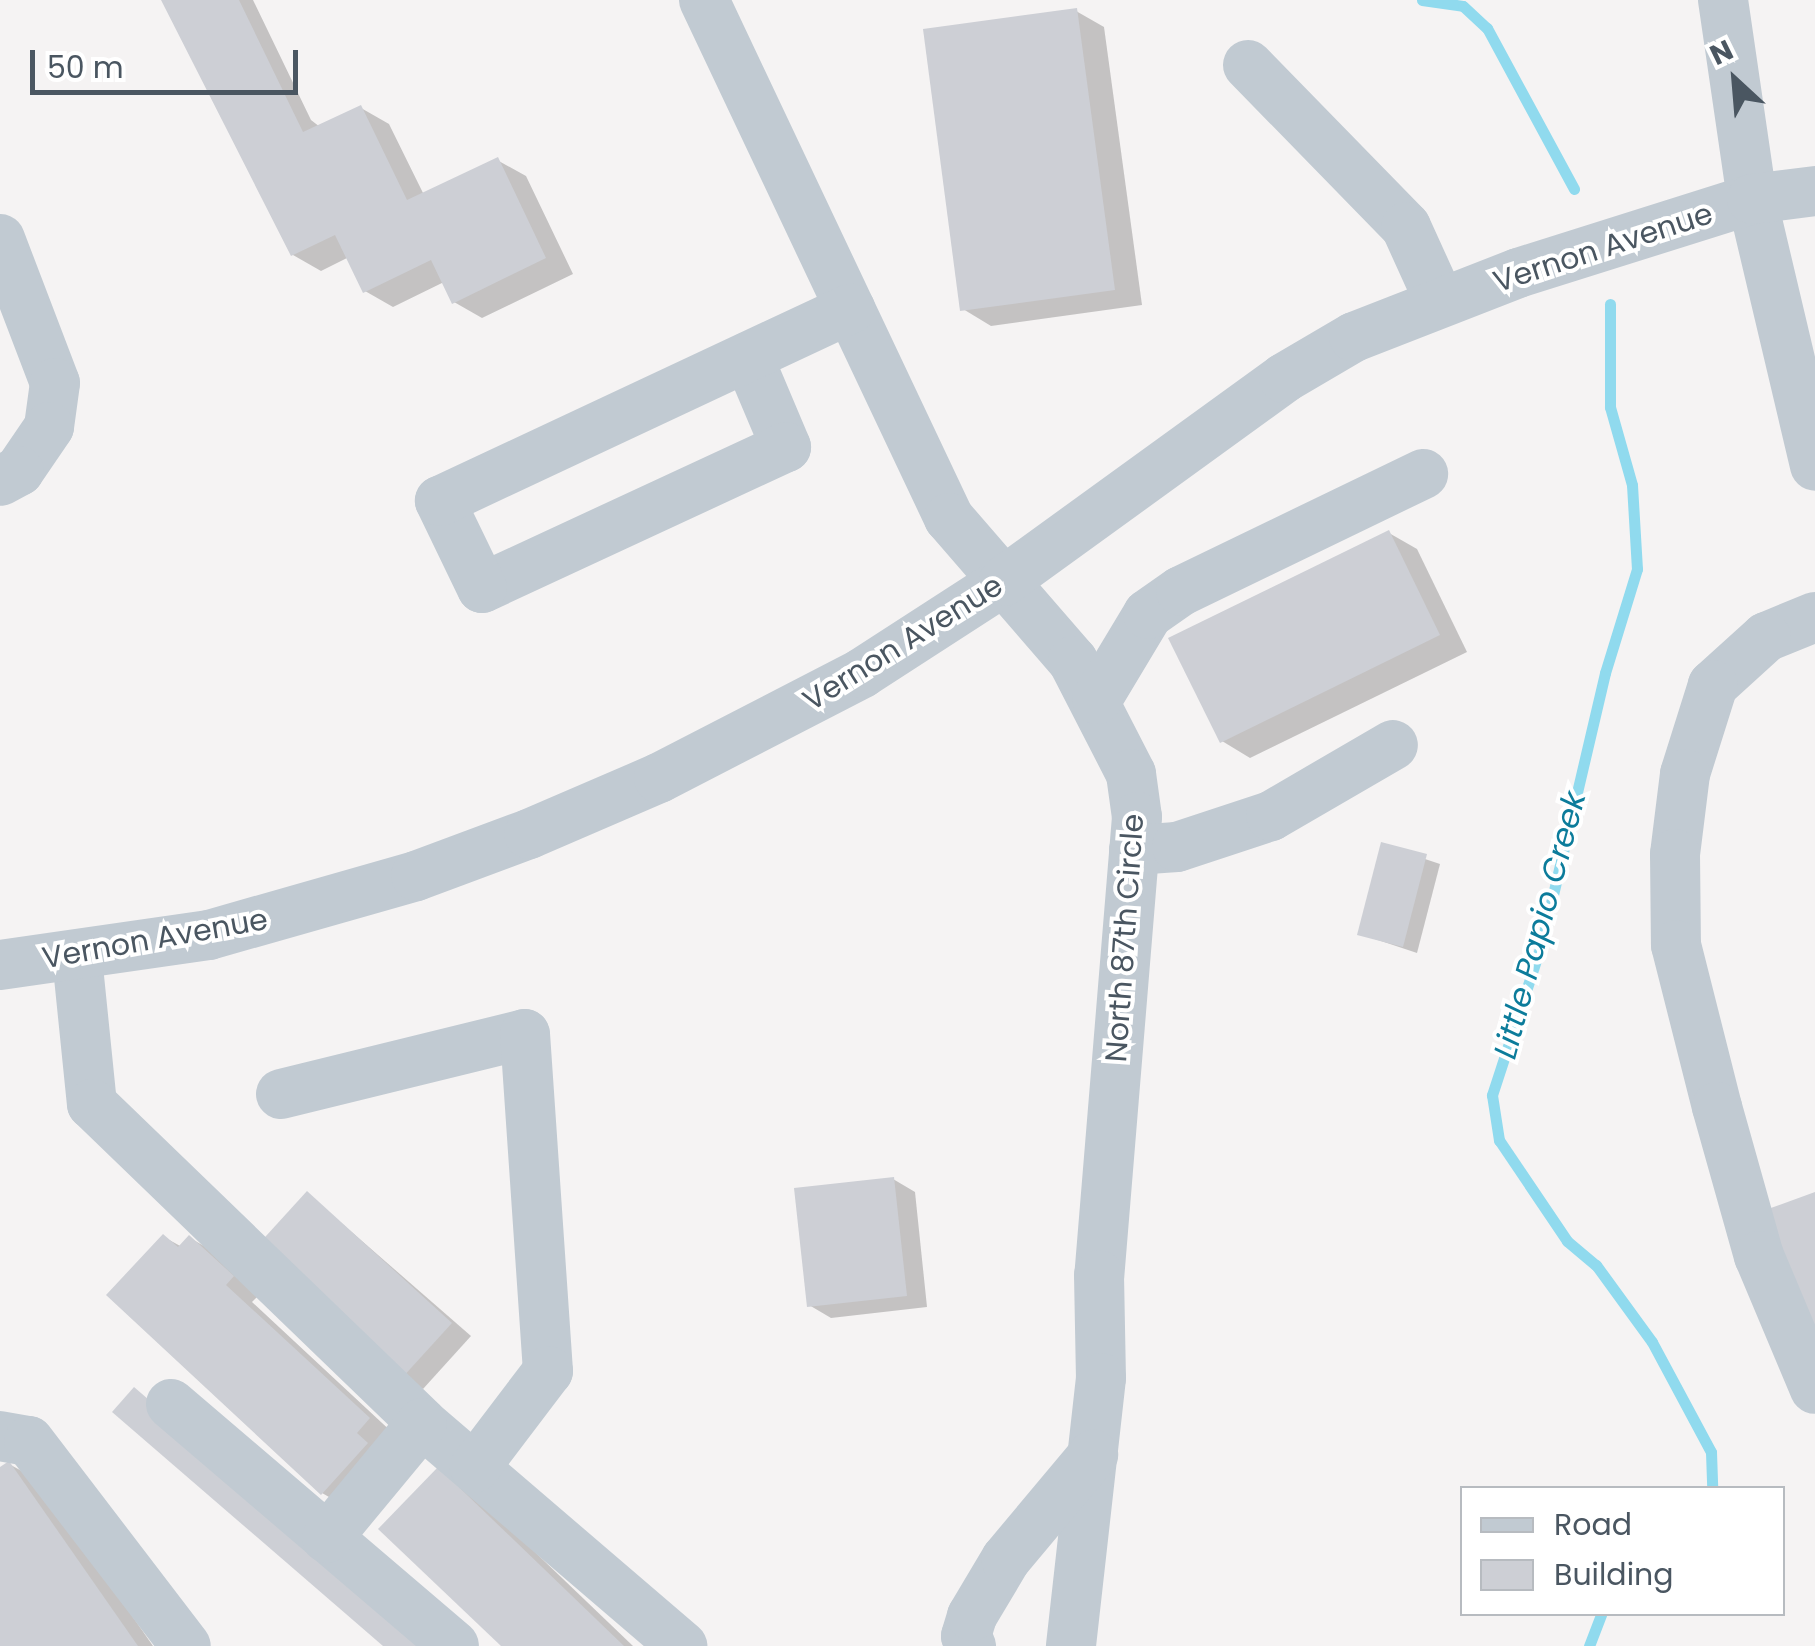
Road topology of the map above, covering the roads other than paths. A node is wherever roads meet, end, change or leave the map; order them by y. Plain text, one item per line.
1 (704, 0) edge
2 (1723, 0) edge
3 (1248, 64) dead end
4 (1815, 160) edge
5 (1815, 191) edge
6 (1752, 199) junction
7 (0, 239) edge
8 (1440, 302) junction
9 (850, 309) junction
10 (748, 357) junction
11 (1815, 466) edge
12 (1423, 474) dead end
13 (0, 481) edge
14 (1004, 581) junction
15 (1815, 617) edge
16 (1097, 699) junction
17 (1393, 745) dead end
18 (1134, 850) junction
19 (77, 957) junction
20 (0, 965) edge
21 (281, 1094) dead end
22 (1815, 1389) edge
23 (171, 1404) dead end
24 (422, 1423) junction
25 (0, 1436) edge
26 (1094, 1455) junction
27 (475, 1467) junction
28 (327, 1538) junction
29 (186, 1646) edge
30 (454, 1646) edge
31 (682, 1646) edge
32 (971, 1646) edge
33 (1071, 1646) edge

1 - 9 street, North 87th Circle
2 - 6 street
3 - 8 street
4 - 6 street, Vernon Avenue
5 - 6 street, Vernon Avenue
6 - 8 street, Vernon Avenue
6 - 11 street
7 - 13 street
8 - 14 street, Vernon Avenue
9 - 10 street
9 - 14 street, North 87th Circle
10 - 10 street
12 - 16 street
14 - 16 street, North 87th Circle
14 - 19 street, Vernon Avenue
15 - 22 street
16 - 18 street, North 87th Circle
17 - 18 street
18 - 26 street, North 87th Circle
19 - 20 street, Vernon Avenue
19 - 24 street
21 - 27 street
23 - 28 street
24 - 27 street
24 - 28 street
25 - 29 street
26 - 32 street
26 - 33 street, North 87th Circle
27 - 31 street
28 - 30 street

